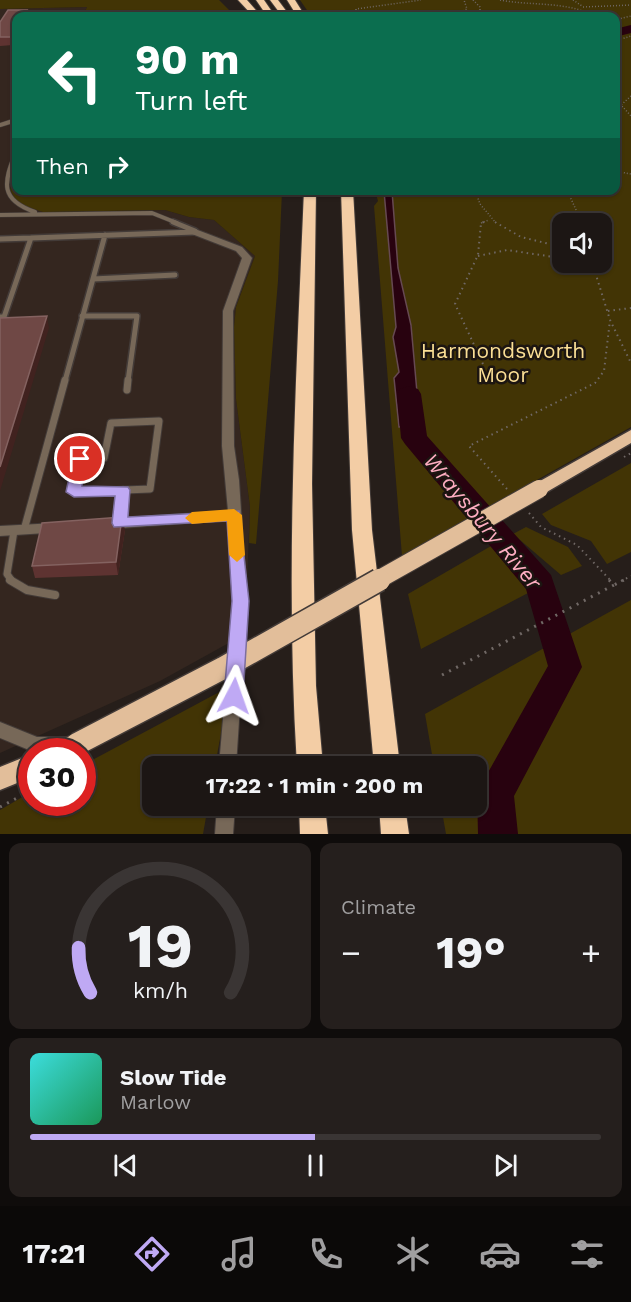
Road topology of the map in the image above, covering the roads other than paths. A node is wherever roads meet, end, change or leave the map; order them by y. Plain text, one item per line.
1 (242, 0) edge
2 (252, 12) edge
3 (12, 162) edge
4 (310, 195) edge
5 (347, 195) edge
6 (14, 204) junction
7 (41, 214) junction
8 (0, 215) edge
9 (7, 215) junction
10 (195, 232) junction
11 (105, 235) junction
12 (32, 238) junction
13 (0, 239) edge
14 (175, 275) dead end
15 (93, 279) junction
16 (82, 316) junction
17 (0, 317) edge
18 (126, 390) dead end
19 (631, 436) edge
20 (123, 490) junction
21 (234, 515) junction
22 (120, 523) junction
23 (96, 525) edge
24 (72, 527) edge
25 (13, 531) edge
26 (55, 596) dead end
27 (0, 730) edge
28 (87, 738) edge
29 (18, 739) edge
30 (229, 756) edge
31 (309, 756) edge
32 (386, 756) edge
33 (18, 771) edge
34 (0, 779) edge
35 (225, 816) edge
36 (313, 816) edge
37 (393, 816) edge
38 (224, 834) edge
39 (314, 834) edge
40 (395, 834) edge

1 - 2 highway
3 - 6 lane
4 - 31 highway
5 - 32 highway
6 - 7 lane
6 - 9 lane
7 - 9 lane
7 - 10 lane
8 - 9 lane
10 - 11 lane
10 - 21 street
11 - 12 lane
11 - 15 lane
12 - 13 lane
12 - 17 lane
14 - 15 lane
15 - 16 lane
16 - 18 lane
16 - 25 lane
19 - 28 highway, bridge
20 - 20 lane
20 - 22 lane
21 - 22 street
21 - 30 street
22 - 23 street
24 - 25 street
25 - 26 lane
27 - 29 street
33 - 34 highway
35 - 38 street
36 - 39 highway
37 - 40 highway

